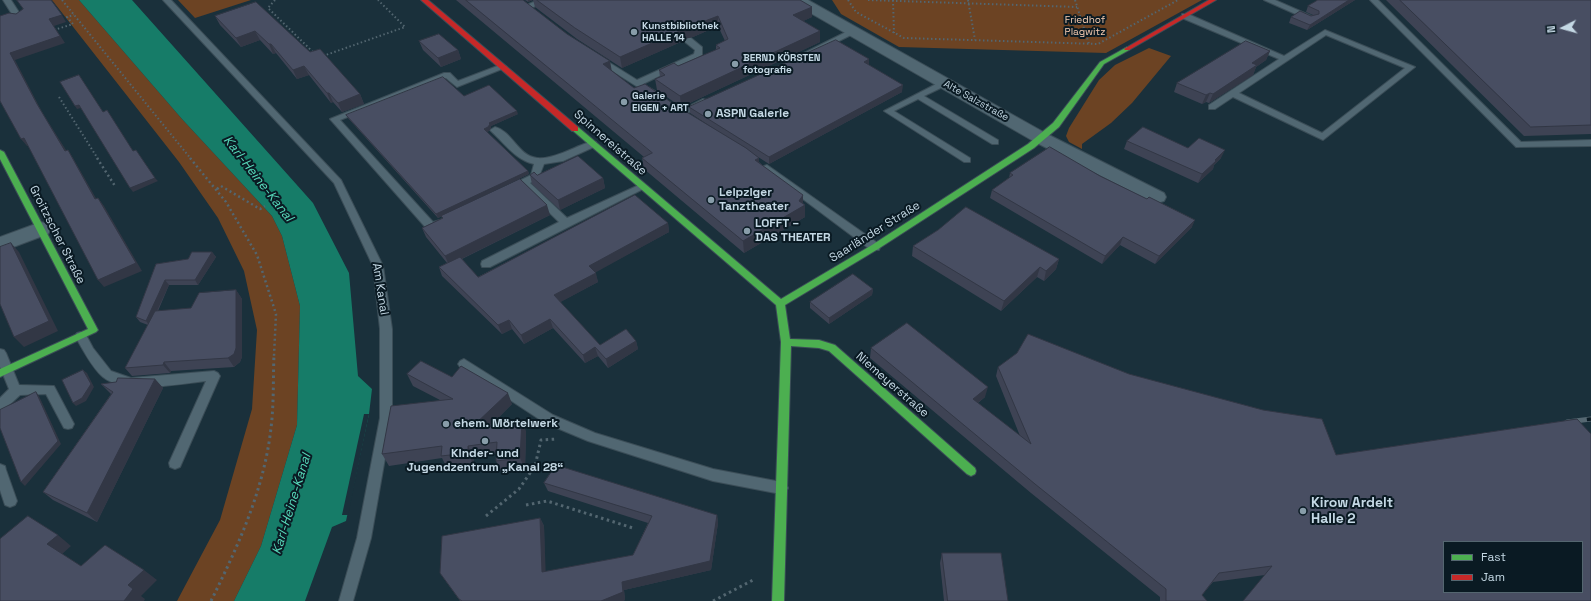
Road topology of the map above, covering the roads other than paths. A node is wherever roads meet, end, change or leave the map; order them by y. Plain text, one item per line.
1 (7, 0) edge
2 (167, 0) edge
3 (424, 0) edge
4 (518, 0) edge
5 (545, 0) edge
6 (798, 0) edge
7 (1213, 0) edge
8 (1268, 0) edge
9 (1374, 0) edge
10 (1185, 16) junction
11 (18, 17) edge
12 (1312, 18) edge
13 (853, 32) junction
14 (688, 40) edge
15 (592, 55) edge
16 (795, 59) edge
17 (1285, 59) junction
18 (503, 67) junction
19 (638, 83) junction
20 (944, 83) junction
21 (1232, 93) junction
22 (918, 96) junction
23 (709, 99) edge
24 (661, 100) edge
25 (1212, 107) edge
26 (693, 121) edge
27 (495, 130) dead end
28 (1041, 138) junction
29 (995, 142) dead end
30 (1591, 143) edge
31 (593, 144) junction
32 (0, 152) edge
33 (967, 160) dead end
34 (540, 161) junction
35 (761, 164) edge
36 (524, 183) junction
37 (642, 187) junction
38 (502, 193) edge
39 (1157, 197) dead end
40 (445, 220) edge
41 (566, 223) junction
42 (41, 228) junction
43 (0, 245) edge
44 (875, 246) junction
45 (486, 264) dead end
46 (780, 304) junction
47 (81, 336) junction
48 (786, 342) junction
49 (0, 353) edge
50 (464, 364) dead end
51 (3, 372) edge
52 (15, 390) junction
53 (0, 406) edge
54 (68, 424) dead end
55 (175, 464) dead end
56 (0, 470) edge
57 (971, 471) dead end
58 (781, 488) junction
59 (10, 501) dead end
60 (346, 601) edge
61 (778, 601) edge

1 - 11 lane
2 - 60 lane, Am Kanal
3 - 18 street, Spinnereistraße
4 - 5 lane
6 - 13 street, Alte Salzstraße
7 - 10 street, Saarländer Straße
8 - 12 lane
9 - 30 lane
10 - 17 lane
10 - 28 street, Saarländer Straße
13 - 16 lane
13 - 20 street, Alte Salzstraße
14 - 19 lane
15 - 19 lane
17 - 21 lane
17 - 21 lane
18 - 31 street, Spinnereistraße
18 - 40 lane
19 - 24 lane
20 - 22 lane
20 - 28 street, Alte Salzstraße
21 - 25 lane
22 - 29 lane
22 - 33 lane
23 - 26 lane
27 - 34 lane
28 - 39 street, Alte Salzstraße
28 - 44 street, Saarländer Straße
31 - 34 lane
31 - 37 street, Spinnereistraße
32 - 42 street, Groitzscher Straße
34 - 36 lane
35 - 44 lane
36 - 38 lane
36 - 41 lane
37 - 41 lane
37 - 46 street, Spinnereistraße
41 - 45 lane
42 - 43 street
42 - 47 street, Groitzscher Straße
44 - 46 street, Saarländer Straße
46 - 48 street
47 - 51 street
47 - 55 lane
48 - 57 street, Niemeyerstraße
48 - 58 street
49 - 51 lane
50 - 58 lane
51 - 52 lane
52 - 53 lane
52 - 54 lane
56 - 59 lane
58 - 61 street

